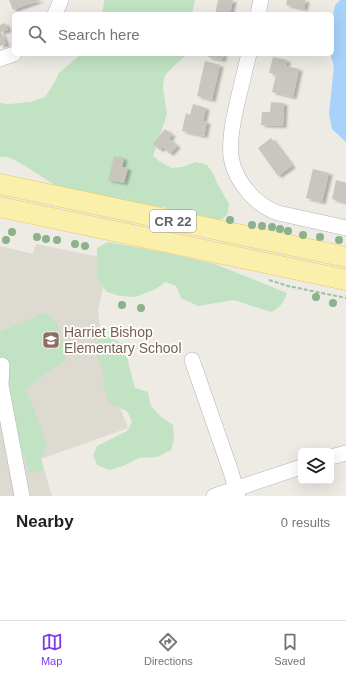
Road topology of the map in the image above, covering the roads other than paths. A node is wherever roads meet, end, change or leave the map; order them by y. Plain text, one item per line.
1 (61, 0) edge
2 (261, 0) edge
3 (56, 12) edge
4 (258, 12) edge
5 (12, 55) edge
6 (248, 56) edge
7 (0, 59) edge
8 (0, 184) edge
9 (0, 207) edge
10 (346, 228) edge
11 (346, 257) edge
12 (346, 280) edge
13 (192, 360) dead end
14 (2, 365) dead end
15 (346, 452) edge
16 (334, 456) edge
17 (298, 468) edge
18 (237, 492) edge
19 (22, 496) edge
20 (214, 496) edge

1 - 3 street
2 - 4 street
5 - 7 street
6 - 10 street
8 - 11 main road, CR 22
9 - 12 main road, CR 22
13 - 18 street
14 - 19 street
15 - 16 street
17 - 18 street
18 - 20 street

